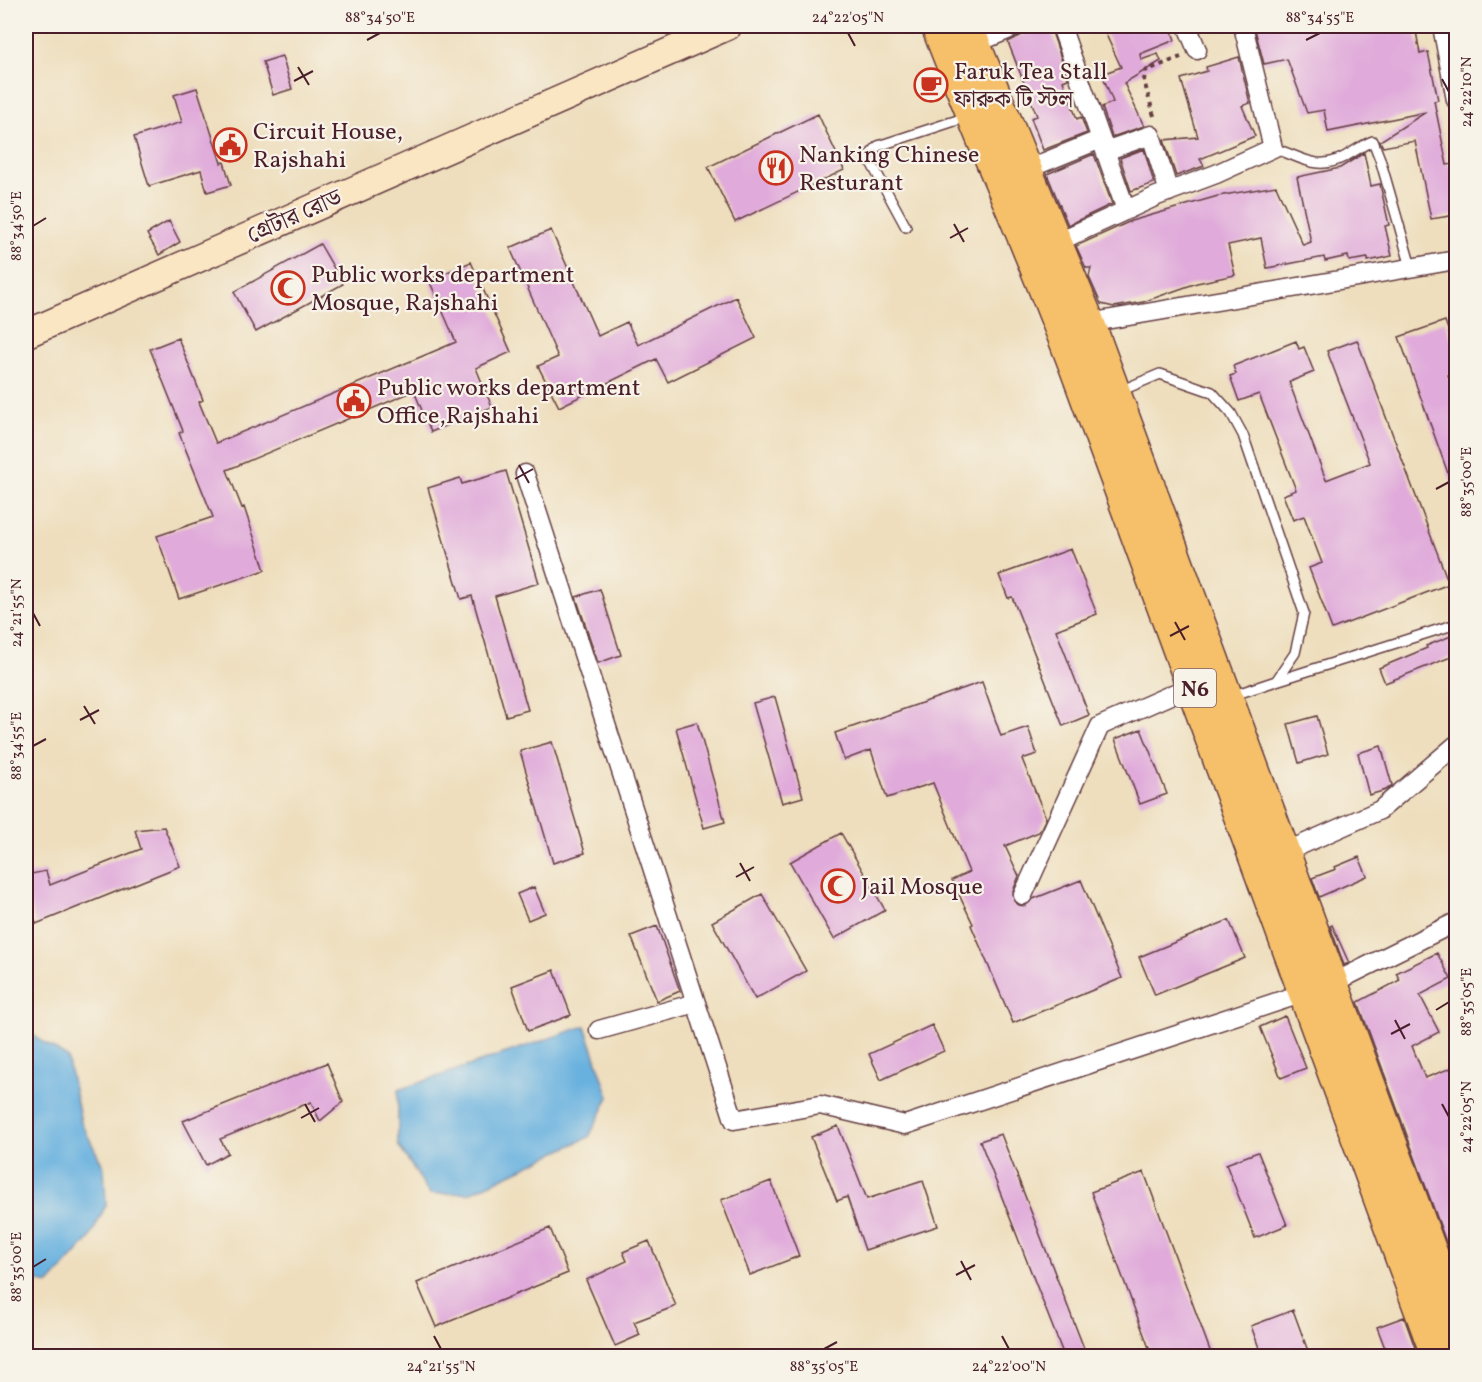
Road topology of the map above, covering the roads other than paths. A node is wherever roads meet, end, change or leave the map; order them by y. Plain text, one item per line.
1 (728, 26) edge
2 (938, 26) edge
3 (1017, 26) edge
4 (1061, 26) edge
5 (1186, 26) edge
6 (1243, 26) edge
7 (1442, 26) edge
8 (970, 35) edge
9 (1197, 50) road end
10 (1456, 100) edge
11 (972, 116) junction
12 (1103, 145) junction
13 (1273, 148) junction
14 (1025, 170) junction
15 (1169, 192) junction
16 (1126, 210) junction
17 (906, 227) dead end
18 (1055, 243) junction
19 (1456, 260) edge
20 (1411, 267) junction
21 (1076, 330) junction
22 (26, 334) edge
23 (1114, 393) junction
24 (525, 474) dead end
25 (1456, 624) edge
26 (1276, 681) junction
27 (1193, 685) junction
28 (1227, 697) junction
29 (1456, 745) edge
30 (1283, 853) junction
31 (1023, 895) dead end
32 (1456, 922) edge
33 (1318, 988) junction
34 (696, 1003) junction
35 (599, 1030) dead end
36 (1456, 1322) edge
37 (1438, 1356) edge

1 - 22 street, গ্রেটার রোড
2 - 11 highway, N6
3 - 8 street
4 - 12 street
5 - 9 street
6 - 13 street
7 - 10 street
8 - 14 highway, N6
11 - 17 lane
11 - 21 highway, N6
12 - 14 street
12 - 15 street
12 - 16 street
13 - 15 street
13 - 20 lane
14 - 18 highway, N6
15 - 16 street
16 - 18 street
18 - 21 highway, N6
19 - 20 street
20 - 21 street
21 - 23 highway, N6
21 - 27 highway, N6
23 - 26 lane
23 - 28 highway, N6
24 - 34 street
25 - 26 lane
26 - 28 lane
27 - 31 street
27 - 33 highway, N6
28 - 30 highway, N6
29 - 30 street
30 - 33 highway, N6
32 - 33 street
33 - 34 street
33 - 36 highway, N6
33 - 37 highway, N6
34 - 35 street

